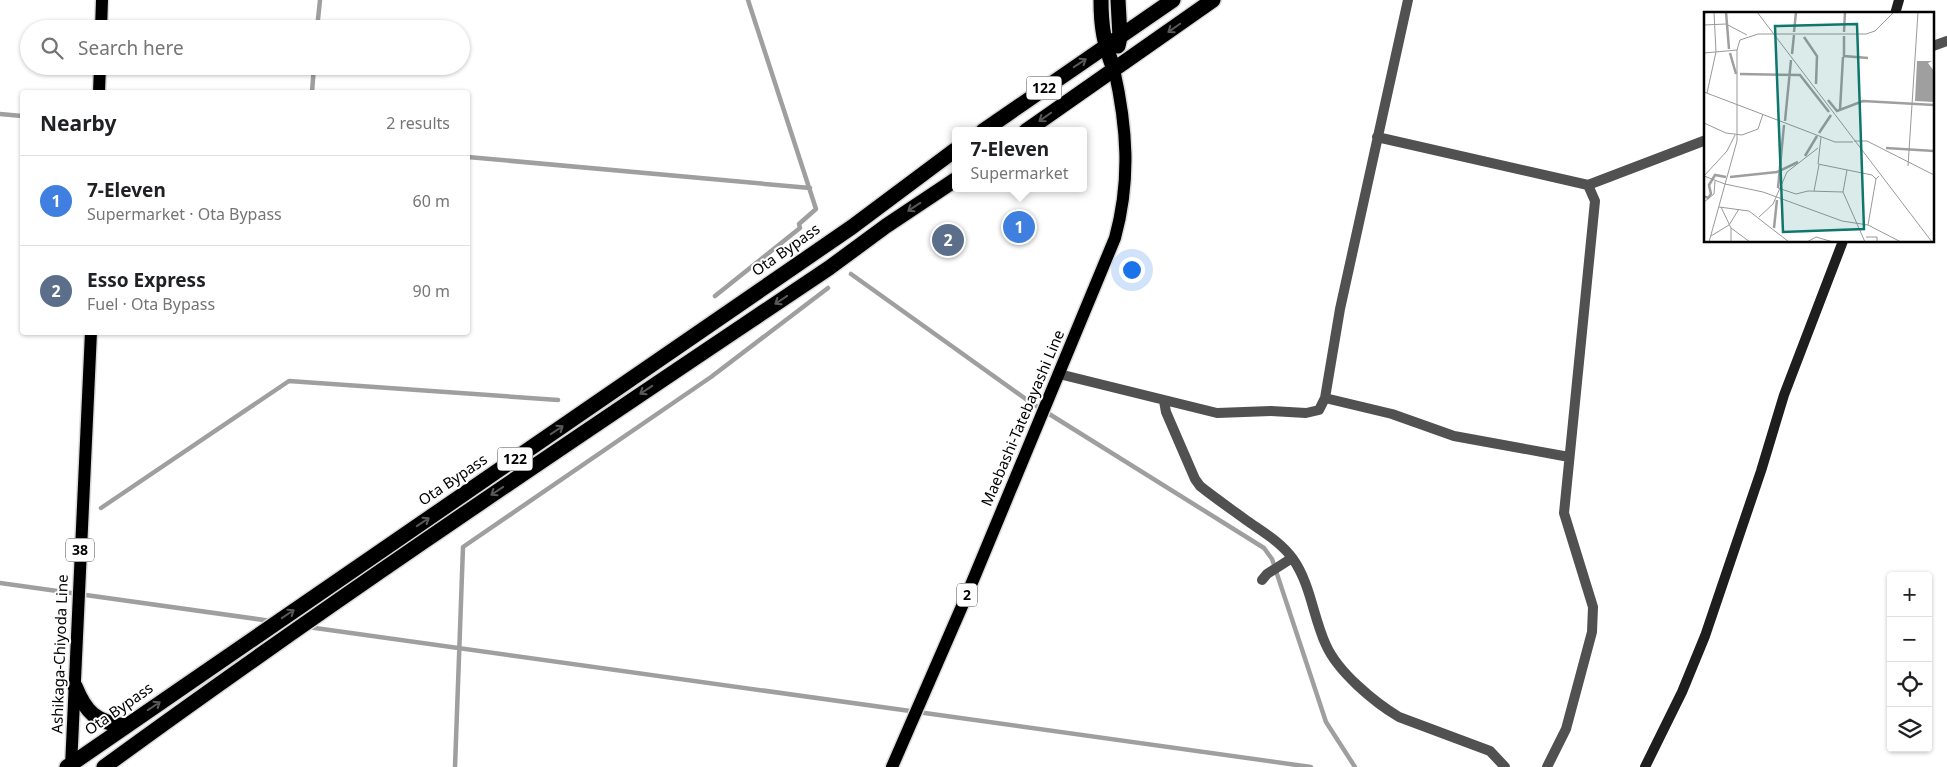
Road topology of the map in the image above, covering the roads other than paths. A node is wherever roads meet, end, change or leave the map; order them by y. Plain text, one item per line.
1 (102, 0) edge
2 (1100, 0) edge
3 (1118, 0) edge
4 (1173, 0) edge
5 (1213, 0) edge
6 (1408, 0) edge
7 (101, 20) edge
8 (1120, 37) junction
9 (1947, 41) edge
10 (1934, 46) edge
11 (1105, 47) junction
12 (1114, 69) junction
13 (100, 75) edge
14 (99, 90) edge
15 (989, 127) edge
16 (1032, 127) edge
17 (1377, 137) junction
18 (1704, 141) edge
19 (952, 152) edge
20 (952, 182) edge
21 (1588, 185) junction
22 (1843, 242) edge
23 (91, 335) edge
24 (1059, 374) junction
25 (1325, 398) junction
26 (1164, 401) junction
27 (1569, 457) junction
28 (1292, 558) junction
29 (1265, 577) dead end
30 (75, 686) junction
31 (125, 726) junction
32 (70, 766) edge
33 (104, 767) edge
34 (892, 767) edge
35 (1505, 767) edge
36 (1547, 767) edge
37 (1645, 767) edge

1 - 7 main road
2 - 11 highway
3 - 8 highway
4 - 8 highway, 122
5 -> 12 highway, 122
6 - 17 street
8 - 11 highway, 122
8 - 12 highway
9 - 10 street
11 - 12 highway
15 -> 11 highway, 122
12 -> 16 highway, 122
12 - 24 main road, Maebashi-Tatebayashi Line / 2
13 - 14 main road
17 - 21 street
17 - 25 street
18 - 21 street
31 -> 19 highway, Ota Bypass / 122
20 -> 33 highway, 122
21 - 27 street
22 - 37 street
23 - 30 main road, Ashikaga-Chiyoda Line / 38
24 - 26 street
24 - 34 main road, Maebashi-Tatebayashi Line / 2
25 - 26 street
25 - 27 street
26 - 28 street
27 - 36 street
28 - 29 street
28 - 35 street
30 - 31 highway
30 - 32 main road, Ashikaga-Chiyoda Line / 38
31 - 32 highway, Ota Bypass / 122

